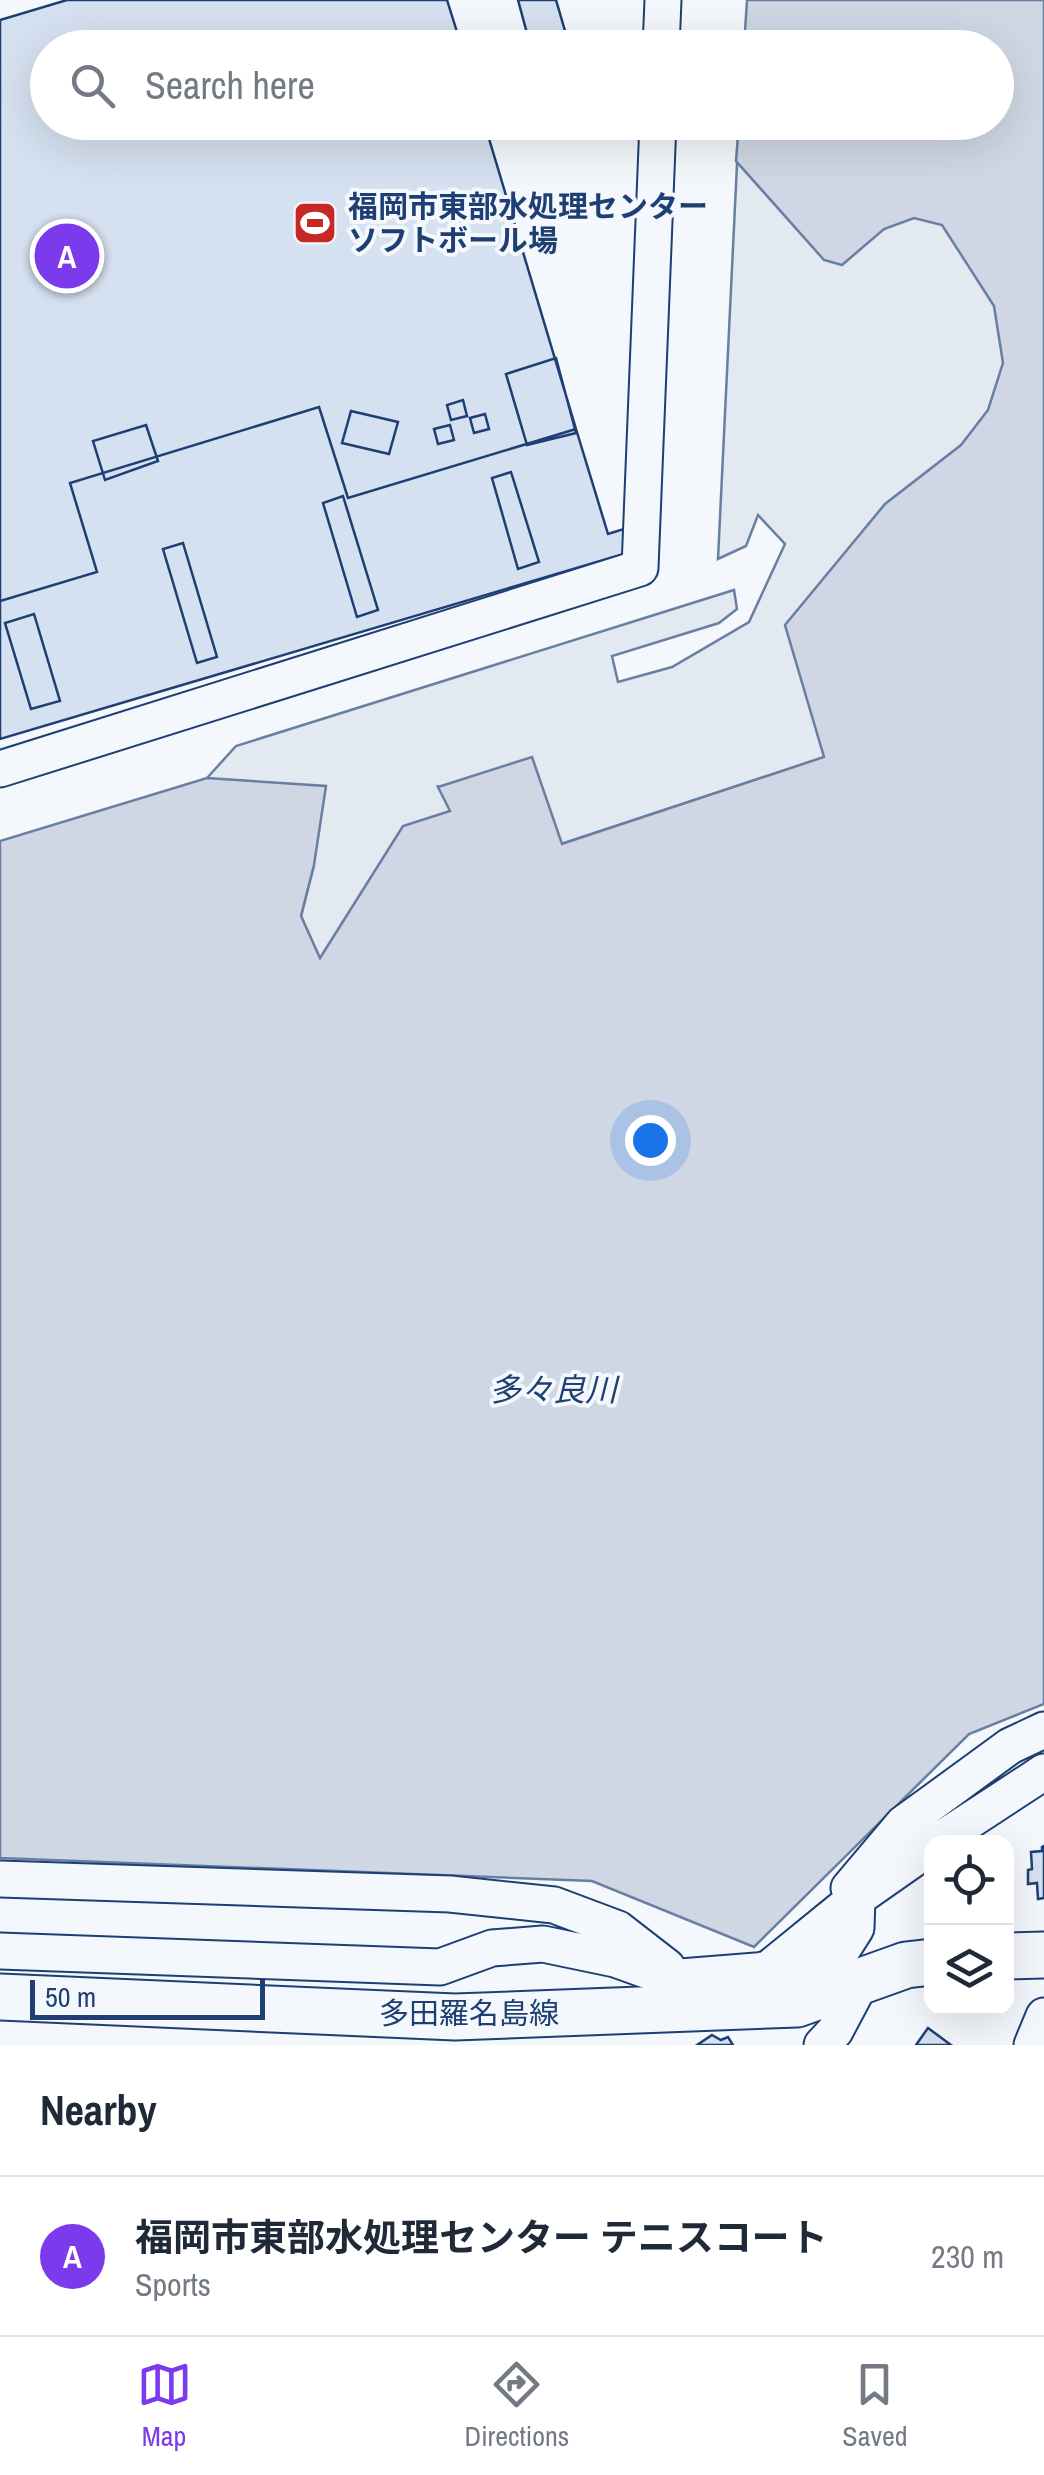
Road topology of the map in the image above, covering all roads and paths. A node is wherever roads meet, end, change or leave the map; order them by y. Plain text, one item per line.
1 (663, 0) edge
2 (662, 30) edge
3 (657, 140) edge
4 (0, 769) edge
5 (1044, 1730) edge
6 (1044, 1772) edge
7 (948, 1835) edge
8 (924, 1851) edge
9 (0, 1879) edge
10 (857, 1898) junction
11 (807, 1938) junction
12 (0, 1951) edge
13 (1044, 1955) edge
14 (1014, 1956) edge
15 (924, 1963) edge
16 (762, 1970) junction
17 (680, 1977) junction
18 (861, 1982) junction
19 (0, 1996) edge
20 (1044, 2016) edge
21 (406, 2029) edge
22 (822, 2045) edge
23 (1032, 2045) edge

1 - 2 street
3 - 4 street
5 - 11 street
6 - 7 street
8 - 10 street
9 - 17 street
10 - 11 street
10 - 16 street
11 - 16 street
12 - 17 street
13 - 14 main road
15 - 18 main road, 多田羅名島線
16 - 17 street
18 - 21 main road, 多田羅名島線
18 - 22 street
19 - 21 main road, 多田羅名島線
20 - 23 street

